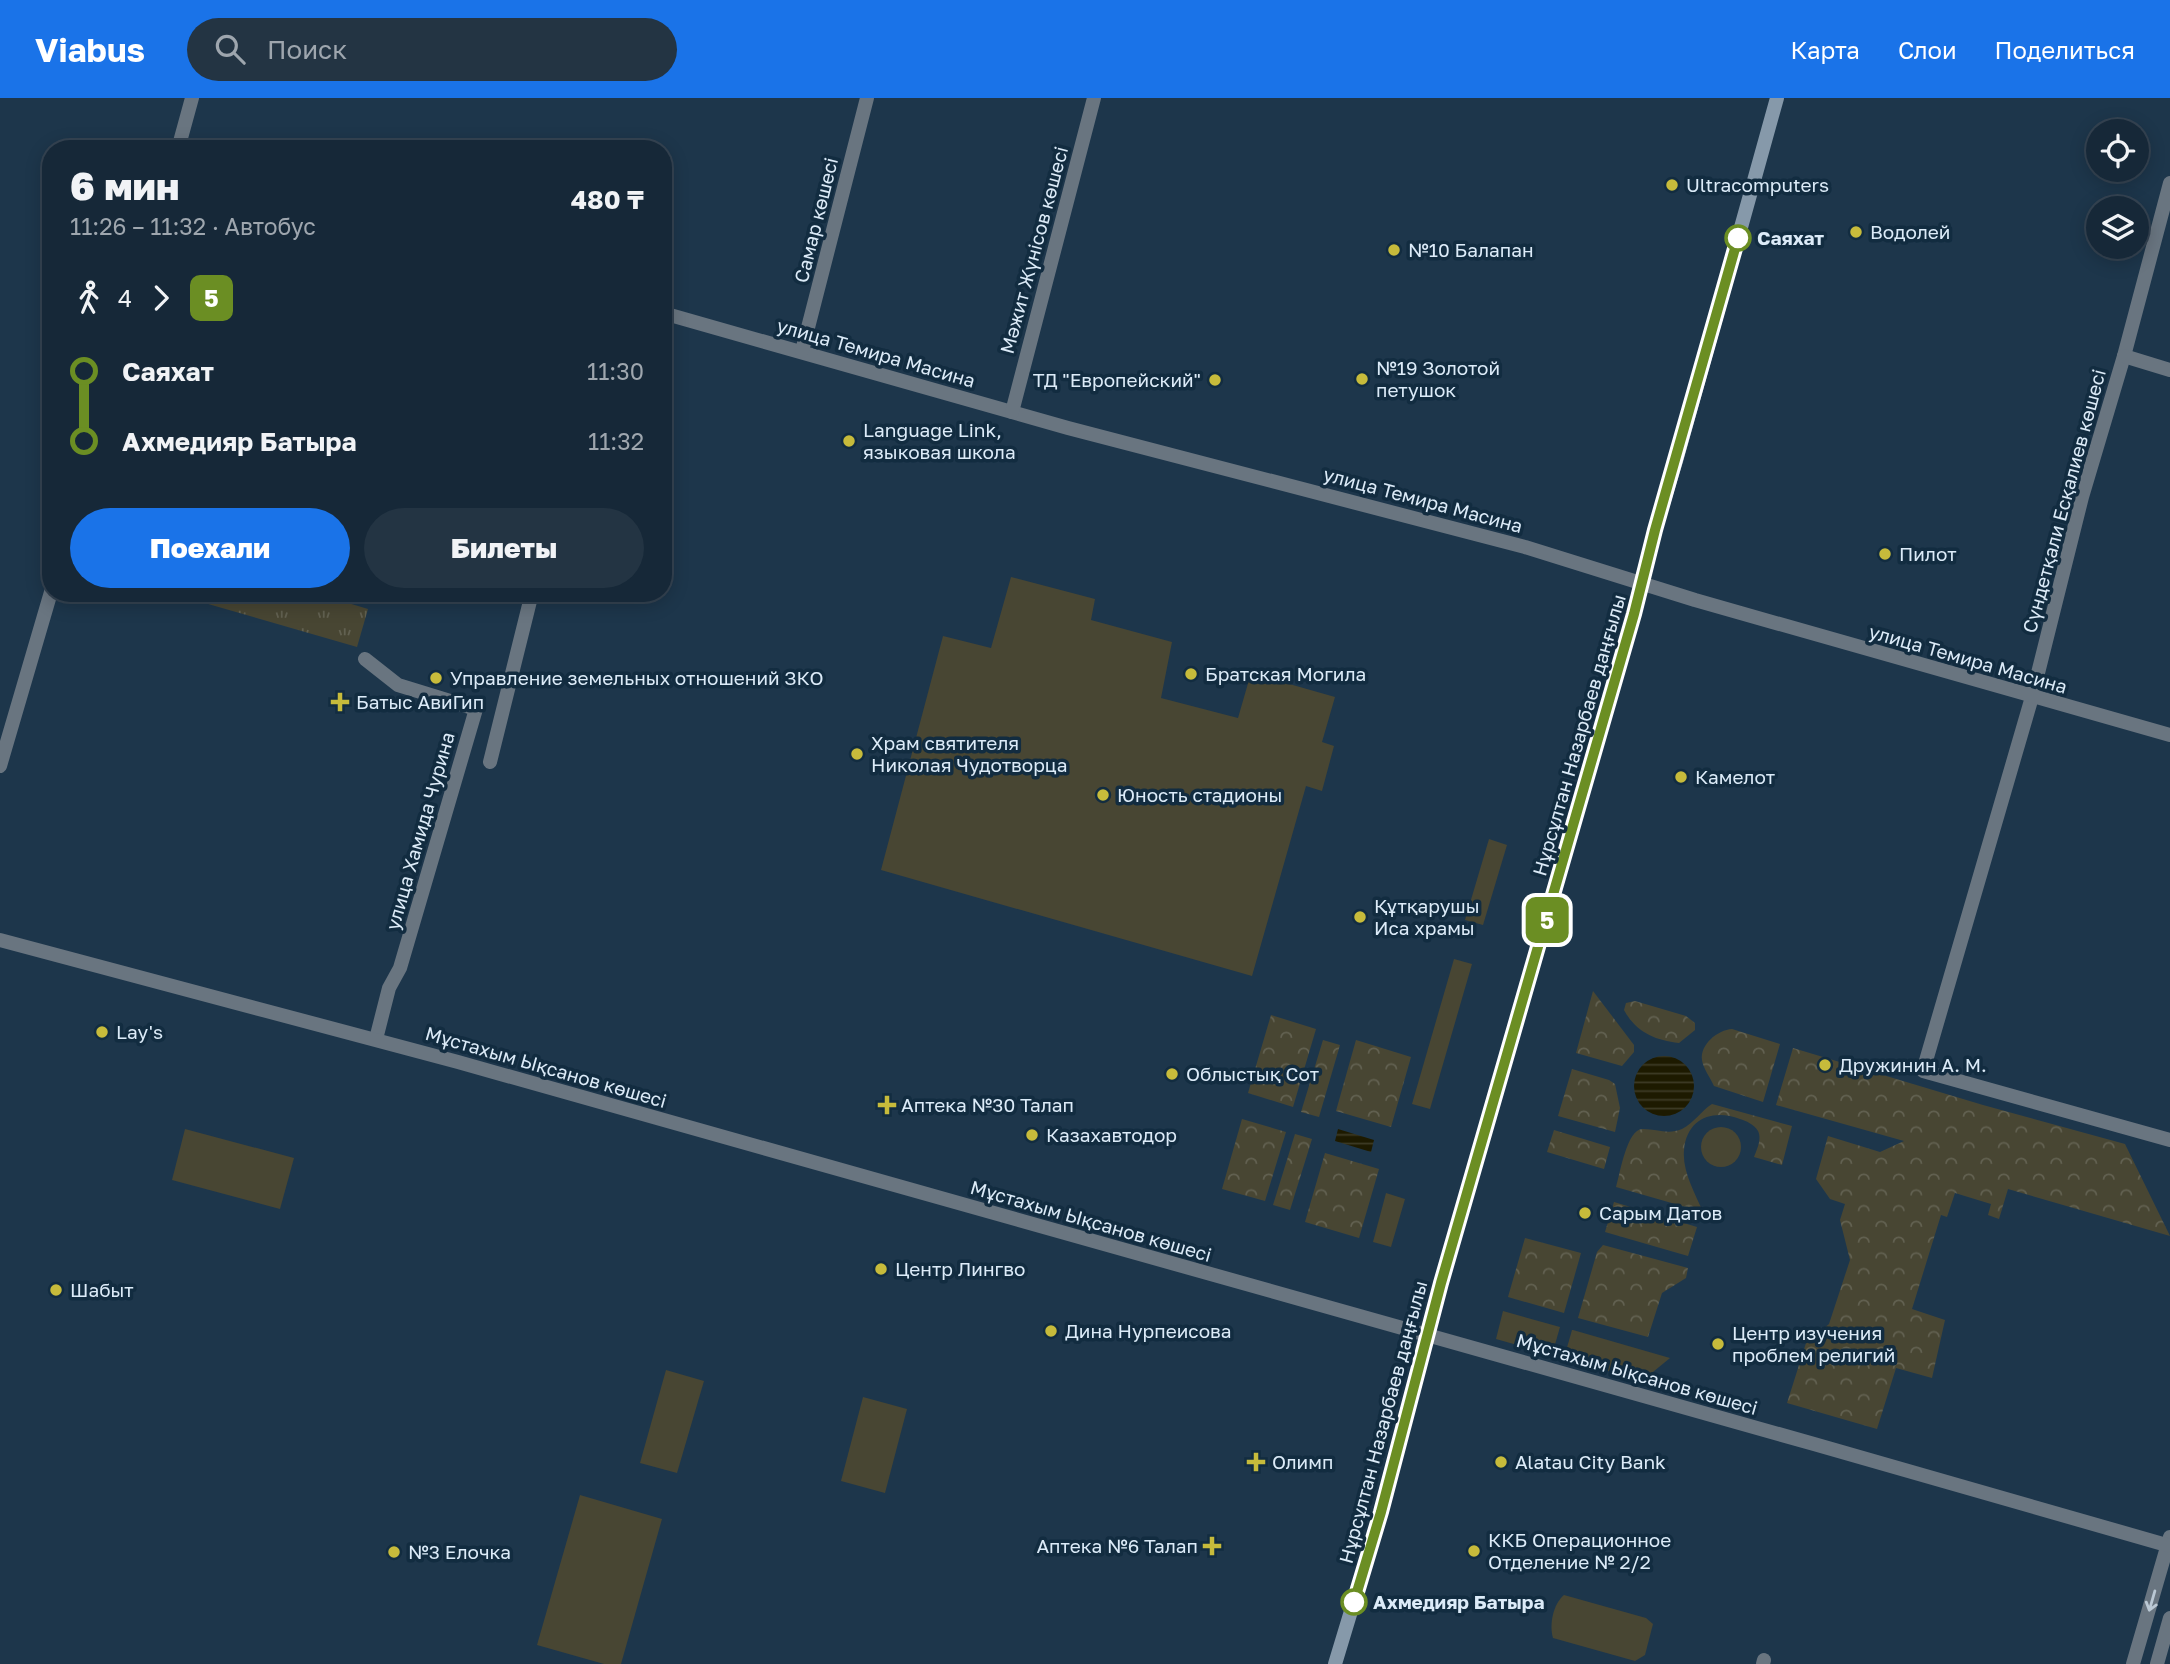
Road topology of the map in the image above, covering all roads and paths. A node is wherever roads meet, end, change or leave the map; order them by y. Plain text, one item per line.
1 (192, 98) edge
2 (867, 98) edge
3 (1094, 98) edge
4 (1777, 98) edge
5 (180, 140) edge
6 (2170, 183) edge
7 (672, 316) edge
8 (802, 352) junction
9 (2124, 356) junction
10 (2170, 370) edge
11 (1012, 412) junction
12 (1641, 583) junction
13 (48, 602) edge
14 (530, 602) edge
15 (365, 659) dead end
16 (2032, 697) junction
17 (2170, 735) edge
18 (490, 762) dead end
19 (0, 766) edge
20 (0, 940) edge
21 (376, 1039) junction
22 (2170, 1140) edge
23 (1426, 1335) junction
24 (2169, 1543) edge
25 (2170, 1618) edge
26 (1335, 1664) edge
27 (2133, 1664) edge
28 (2157, 1664) edge

1 - 5 street
2 - 8 street, Самар көшесі
3 - 11 street, Мәжит Жүнісов көшесі
4 - 12 main road, Нұрсұлтан Назарбаев даңғылы
6 - 9 street, Сүндетқали Есқалиев көшесі
7 - 8 street, улица Темира Масина
8 - 11 street, улица Темира Масина
9 - 10 street
9 - 16 street, Сүндетқали Есқалиев көшесі
11 - 12 street, улица Темира Масина
12 - 16 street, улица Темира Масина
12 - 23 main road, Нұрсұлтан Назарбаев даңғылы
13 - 19 street
14 - 18 street
15 - 21 street, улица Хамида Чурина
16 - 17 street, улица Темира Масина
16 - 22 street, Сүндетқали Есқалиев көшесі
20 - 21 street, Мұстахым Ықсанов көшесі
21 - 23 street, Мұстахым Ықсанов көшесі
23 - 24 street, Мұстахым Ықсанов көшесі
23 - 26 main road, Нұрсұлтан Назарбаев даңғылы
24 -> 27 street
25 - 28 street

